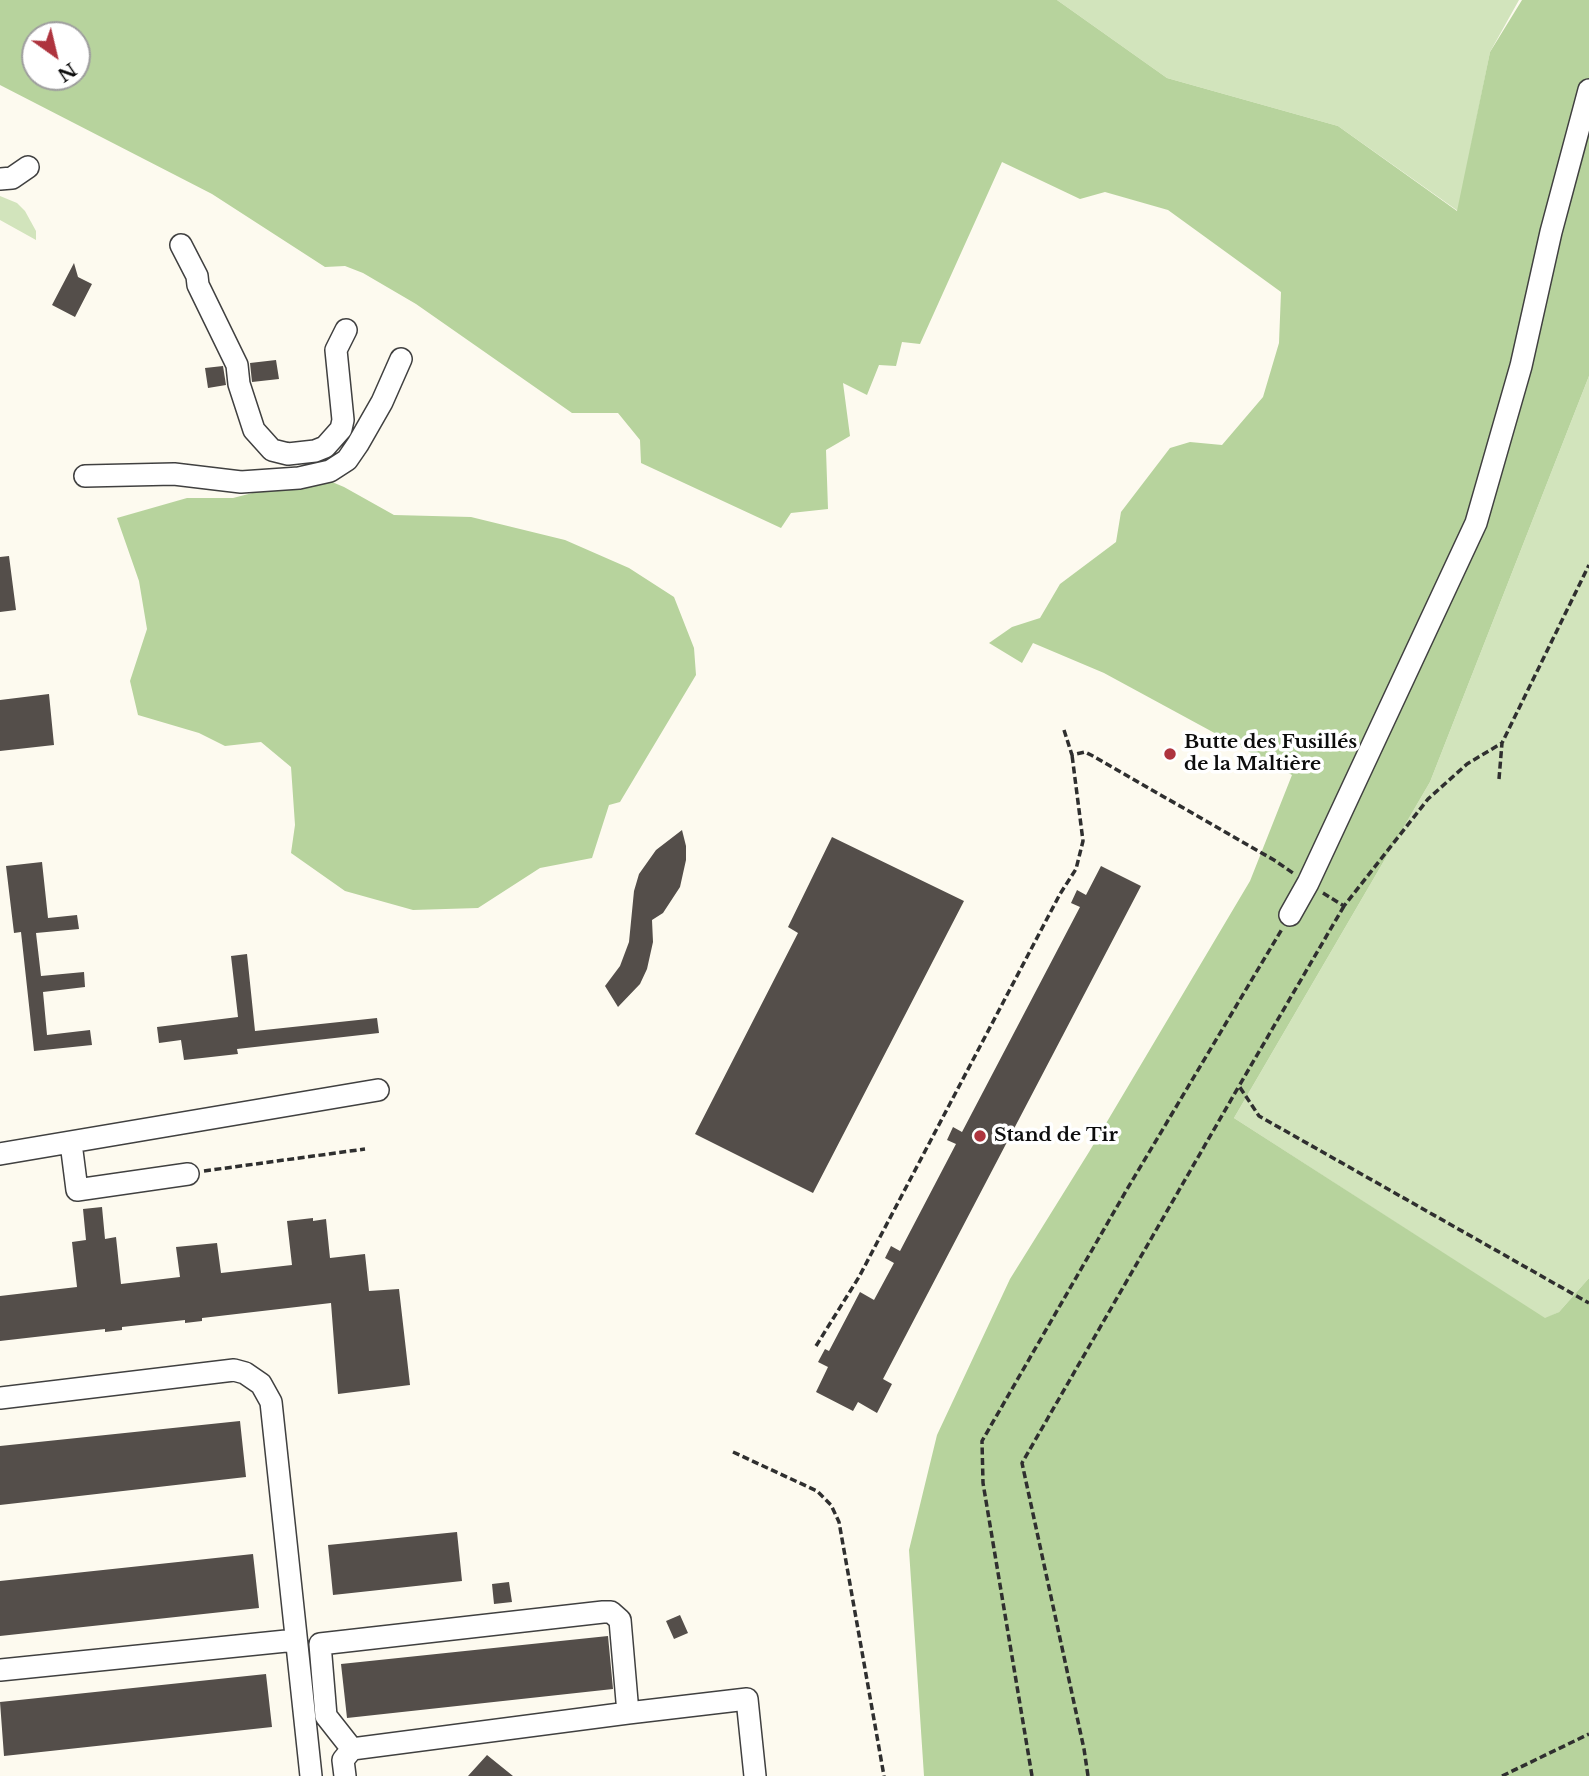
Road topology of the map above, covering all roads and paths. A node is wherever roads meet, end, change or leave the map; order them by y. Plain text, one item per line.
1 (1589, 90) edge
2 (28, 167) dead end
3 (0, 179) edge
4 (181, 245) dead end
5 (346, 330) dead end
6 (401, 359) dead end
7 (85, 476) dead end
8 (1589, 565) edge
9 (1064, 730) dead end
10 (1502, 743) junction
11 (1072, 755) junction
12 (1499, 779) dead end
13 (1308, 883) junction
14 (1344, 906) junction
15 (1290, 915) joint
16 (1239, 1086) junction
17 (379, 1090) dead end
18 (71, 1143) junction
19 (365, 1149) dead end
20 (0, 1154) edge
21 (188, 1174) joint
22 (1589, 1303) edge
23 (816, 1346) dead end
24 (0, 1398) edge
25 (733, 1452) dead end
26 (296, 1640) junction
27 (0, 1670) edge
28 (628, 1713) junction
29 (1589, 1734) edge
30 (347, 1762) edge
31 (310, 1771) edge
32 (755, 1776) edge
33 (884, 1776) edge
34 (1032, 1776) edge
35 (1088, 1776) edge
36 (1502, 1776) edge

1 - 13 street
2 - 3 street
4 - 5 street
6 - 7 street
8 - 10 path
9 - 11 path
10 - 12 path
10 - 14 path
11 - 13 path
11 - 23 path
13 - 14 path
13 - 15 street
14 - 16 path
15 - 34 path
16 - 22 path
16 - 35 path
17 - 18 street
18 - 20 street
18 - 21 street
19 - 21 path
24 - 26 street
25 - 33 path
26 - 27 street
26 - 31 street
28 - 30 street
28 - 30 street
28 - 32 street
29 - 36 path
30 - 31 street

